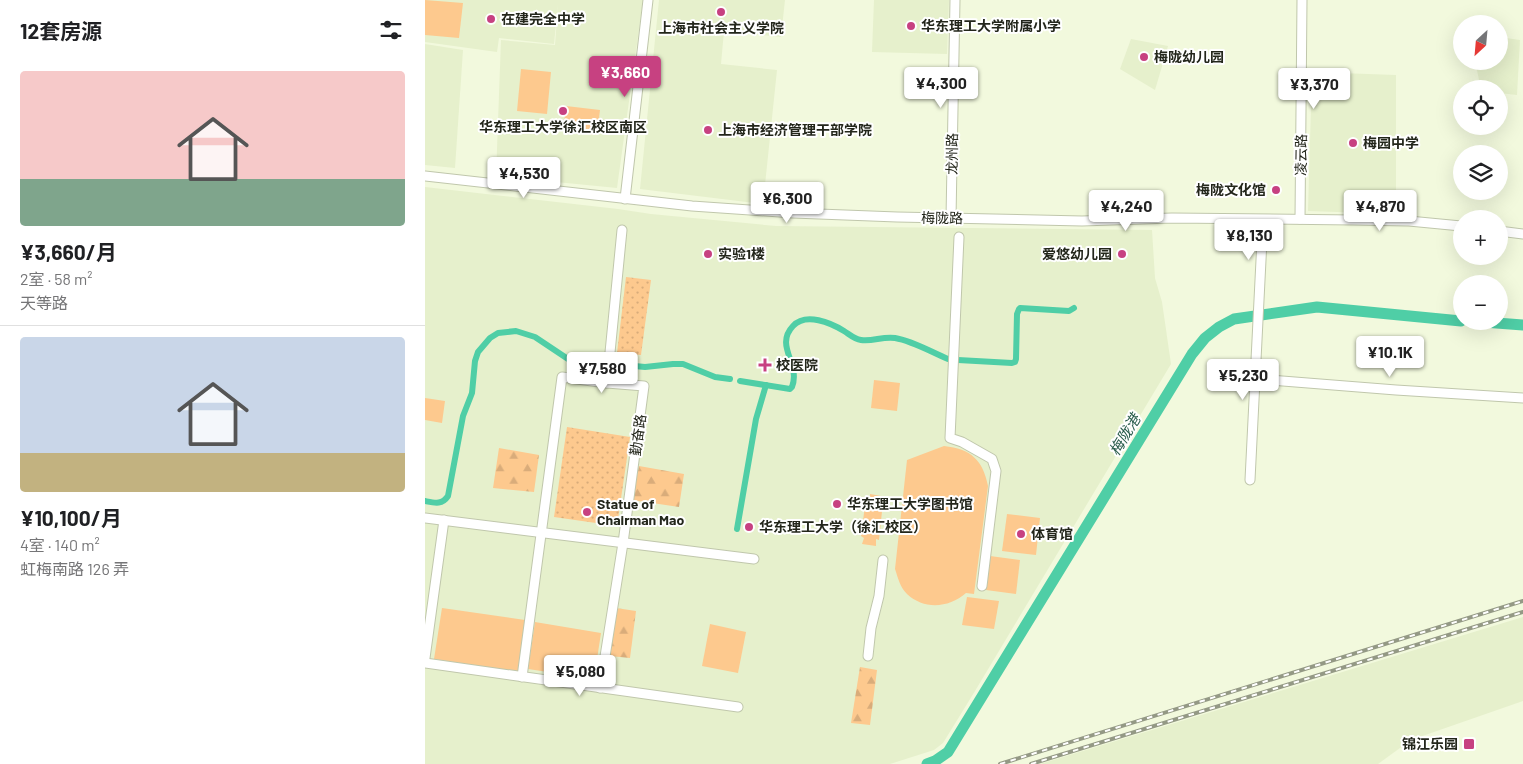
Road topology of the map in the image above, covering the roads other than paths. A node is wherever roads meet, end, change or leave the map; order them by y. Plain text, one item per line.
1 (648, 0) edge
2 (955, 0) edge
3 (1302, 0) edge
4 (425, 176) edge
5 (625, 199) junction
6 (951, 218) junction
7 (1300, 219) junction
8 (1263, 220) junction
9 (1453, 225) edge
10 (622, 230) dead end
11 (1508, 232) edge
12 (1523, 234) edge
13 (959, 237) dead end
14 (1256, 378) junction
15 (607, 382) junction
16 (1523, 398) edge
17 (1250, 480) dead end
18 (425, 518) edge
19 (444, 520) junction
20 (541, 532) junction
21 (623, 543) junction
22 (754, 559) dead end
23 (883, 560) dead end
24 (982, 586) dead end
25 (868, 656) dead end
26 (425, 658) edge
27 (425, 663) edge
28 (522, 677) junction
29 (600, 688) junction
30 (738, 707) dead end

1 - 5 street
2 - 6 street, 龙州路
3 - 7 street, 凌云路
4 - 5 street, 梅陇路
5 - 6 street, 梅陇路
6 - 8 street, 梅陇路
7 - 8 street, 梅陇路
7 - 9 street, 梅陇路
8 - 14 street
10 - 15 street
11 - 12 street
13 - 24 street
14 - 16 street
14 - 17 street
15 - 20 street, 勤奋路
15 - 21 street, 勤奋路
18 - 19 street
19 - 20 street
19 - 26 street
20 - 21 street
20 - 28 street, 勤奋路
21 - 22 street
21 - 29 street, 勤奋路
23 - 25 street
27 - 28 street
28 - 29 street
29 - 30 street

